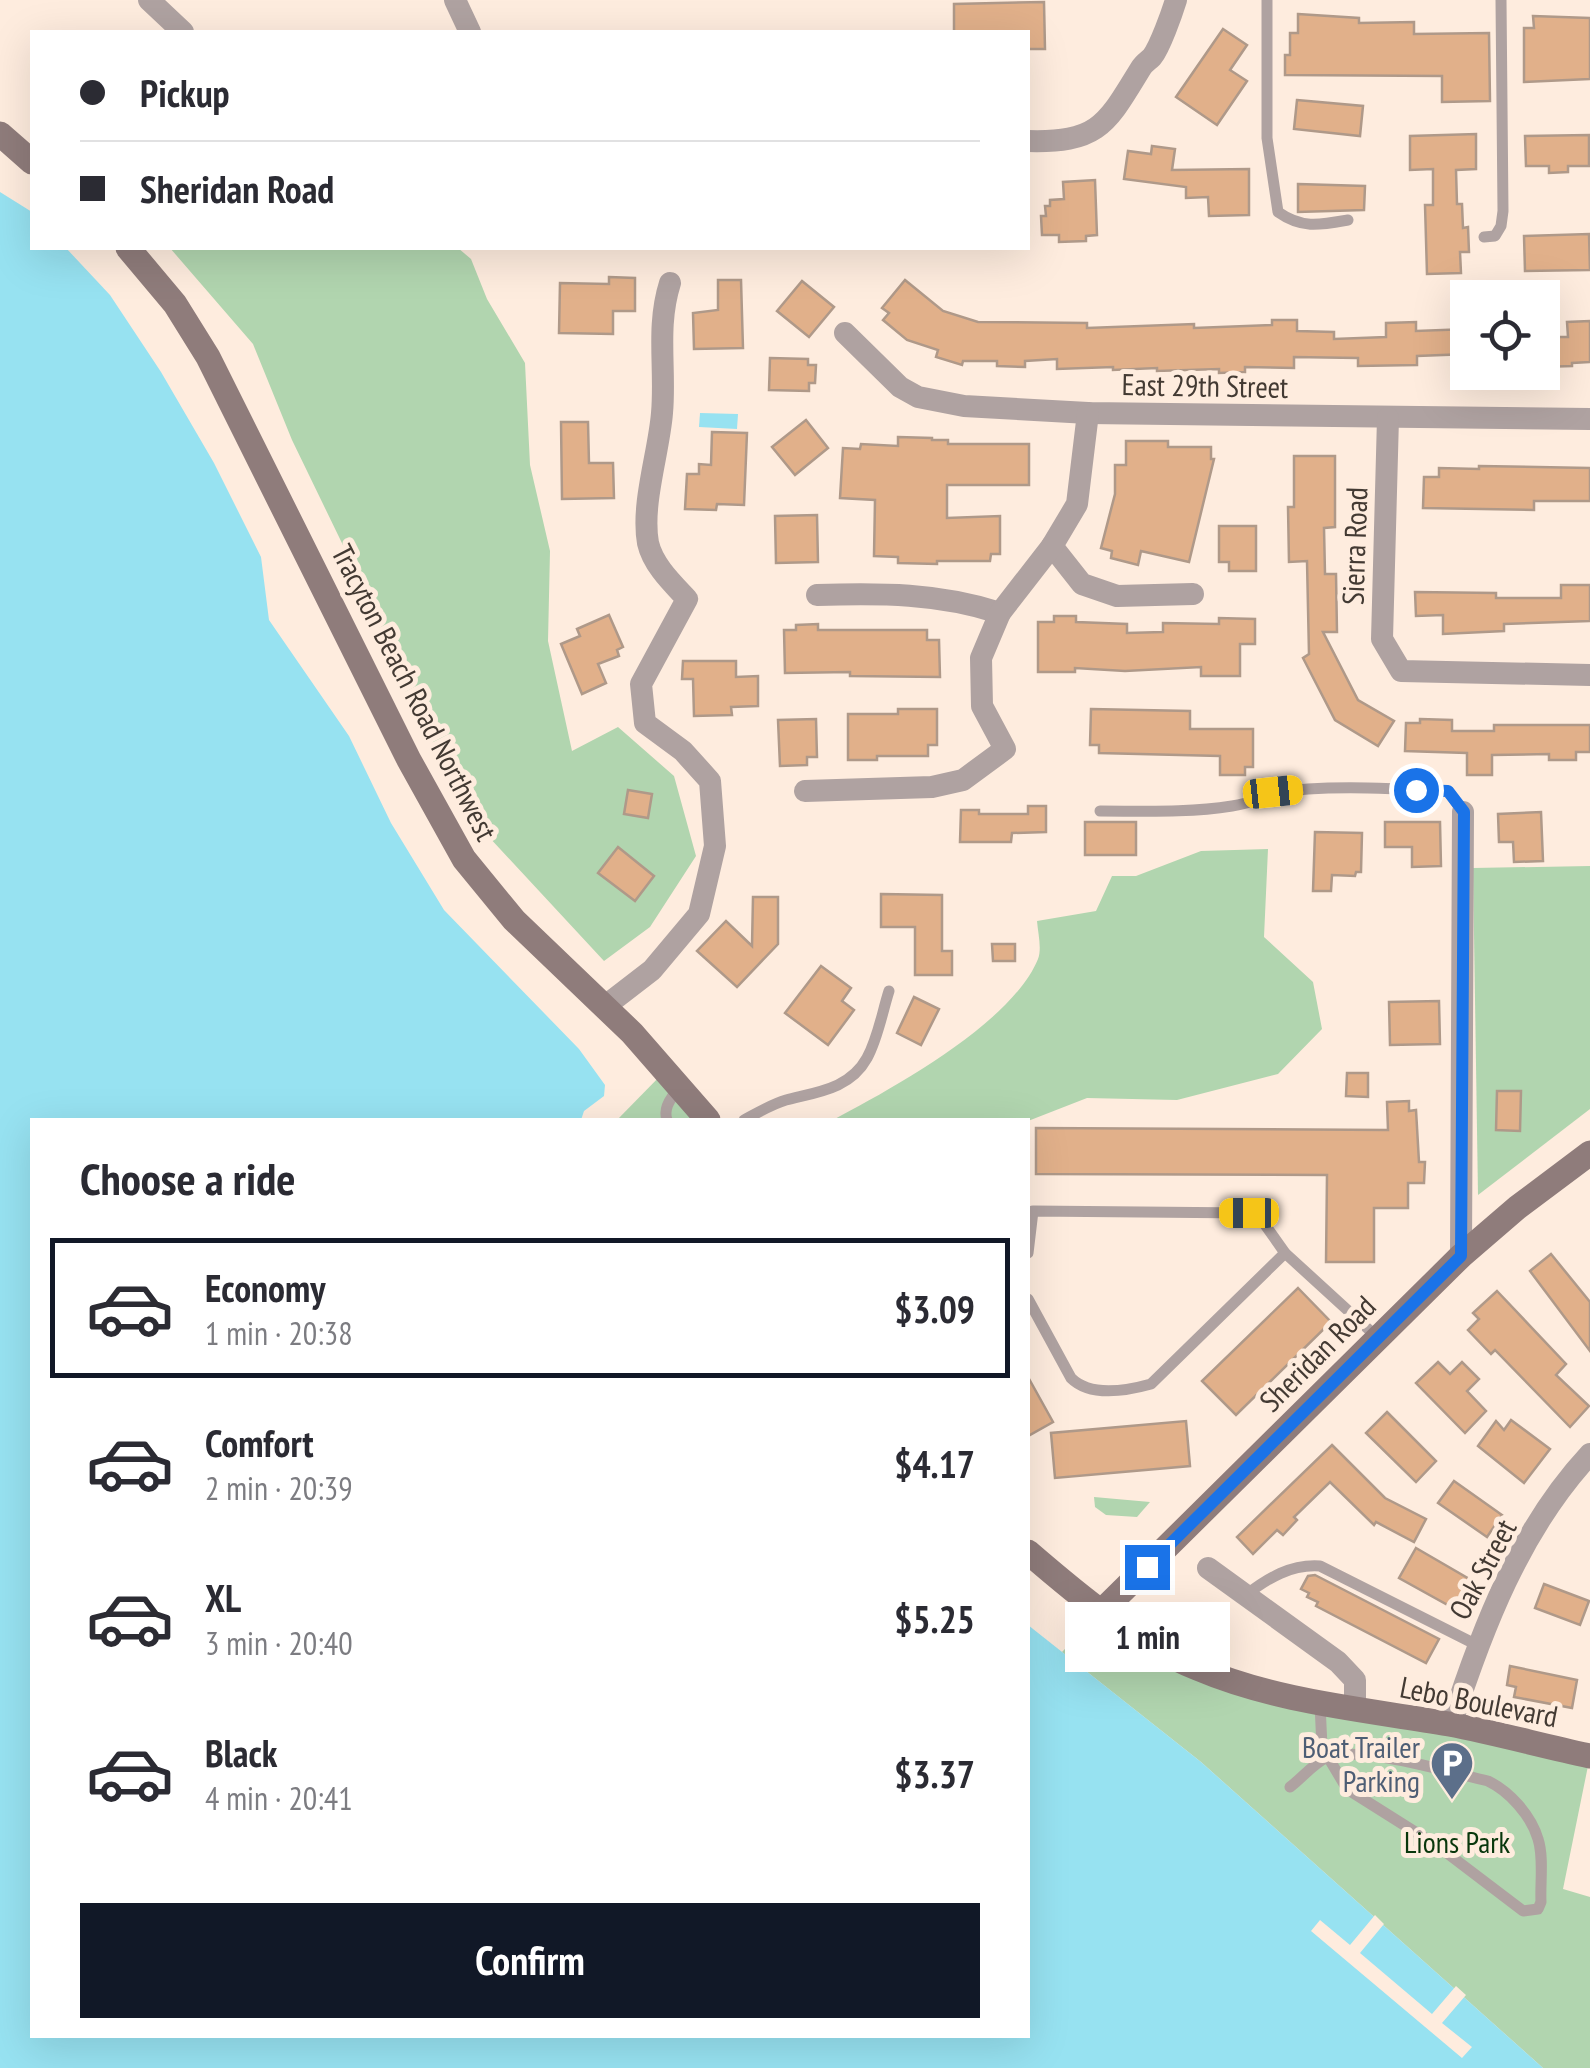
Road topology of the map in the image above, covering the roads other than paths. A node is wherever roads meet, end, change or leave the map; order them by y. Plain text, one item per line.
1 (149, 0) edge
2 (455, 0) edge
3 (1176, 0) edge
4 (1267, 0) edge
5 (1500, 0) edge
6 (180, 30) edge
7 (469, 30) edge
8 (0, 134) edge
9 (1030, 141) edge
10 (30, 160) edge
11 (1348, 220) dead end
12 (1484, 237) dead end
13 (130, 250) edge
14 (670, 283) dead end
15 (845, 332) dead end
16 (1088, 413) junction
17 (1388, 418) junction
18 (1590, 420) edge
19 (1052, 546) junction
20 (1193, 594) dead end
21 (817, 595) dead end
22 (1000, 613) junction
23 (1590, 676) edge
24 (805, 791) dead end
25 (1100, 811) dead end
26 (1464, 812) joint
27 (889, 992) dead end
28 (604, 1006) junction
29 (680, 1088) junction
30 (667, 1118) edge
31 (706, 1118) edge
32 (748, 1118) edge
33 (1590, 1153) edge
34 (1030, 1238) edge
35 (1285, 1253) junction
36 (1461, 1256) junction
37 (1030, 1303) edge
38 (1378, 1338) junction
39 (1589, 1458) edge
40 (1030, 1554) edge
41 (1208, 1568) dead end
42 (1246, 1595) junction
43 (1102, 1612) junction
44 (1476, 1645) junction
45 (1320, 1704) junction
46 (1354, 1710) junction
47 (1451, 1725) junction
48 (1590, 1756) edge
49 (1326, 1758) junction
50 (1290, 1788) dead end

1 - 6 street
2 - 7 street
3 - 9 street
4 - 11 lane
5 - 12 lane
8 - 10 main road
13 - 28 main road, Tracyton Beach Road Northwest
14 - 28 street
15 - 16 street, East 29th Street
16 - 17 street, East 29th Street
16 - 19 street
17 - 18 street, East 29th Street
17 - 23 street, Sierra Road
19 - 20 street
19 - 22 street
21 - 22 street
22 - 24 street
25 - 26 lane
26 - 36 street
27 - 32 lane
28 - 29 main road, Tracyton Beach Road Northwest
29 - 30 lane
29 - 31 main road, Tracyton Beach Road Northwest
33 - 36 main road, Sheridan Road
34 - 35 lane
35 - 37 lane
35 - 38 lane
36 - 38 main road, Sheridan Road
38 - 43 main road, Sheridan Road
39 - 44 street, Oak Street
40 - 43 main road
41 - 42 street, Lebo Boulevard
42 - 44 lane
42 - 46 street, Lebo Boulevard
43 - 45 main road, Lebo Boulevard
44 - 47 street, Oak Street
45 - 46 main road, Lebo Boulevard
45 - 49 lane
46 - 47 main road, Lebo Boulevard
47 - 48 main road, Lebo Boulevard
49 - 49 lane
49 - 50 lane

